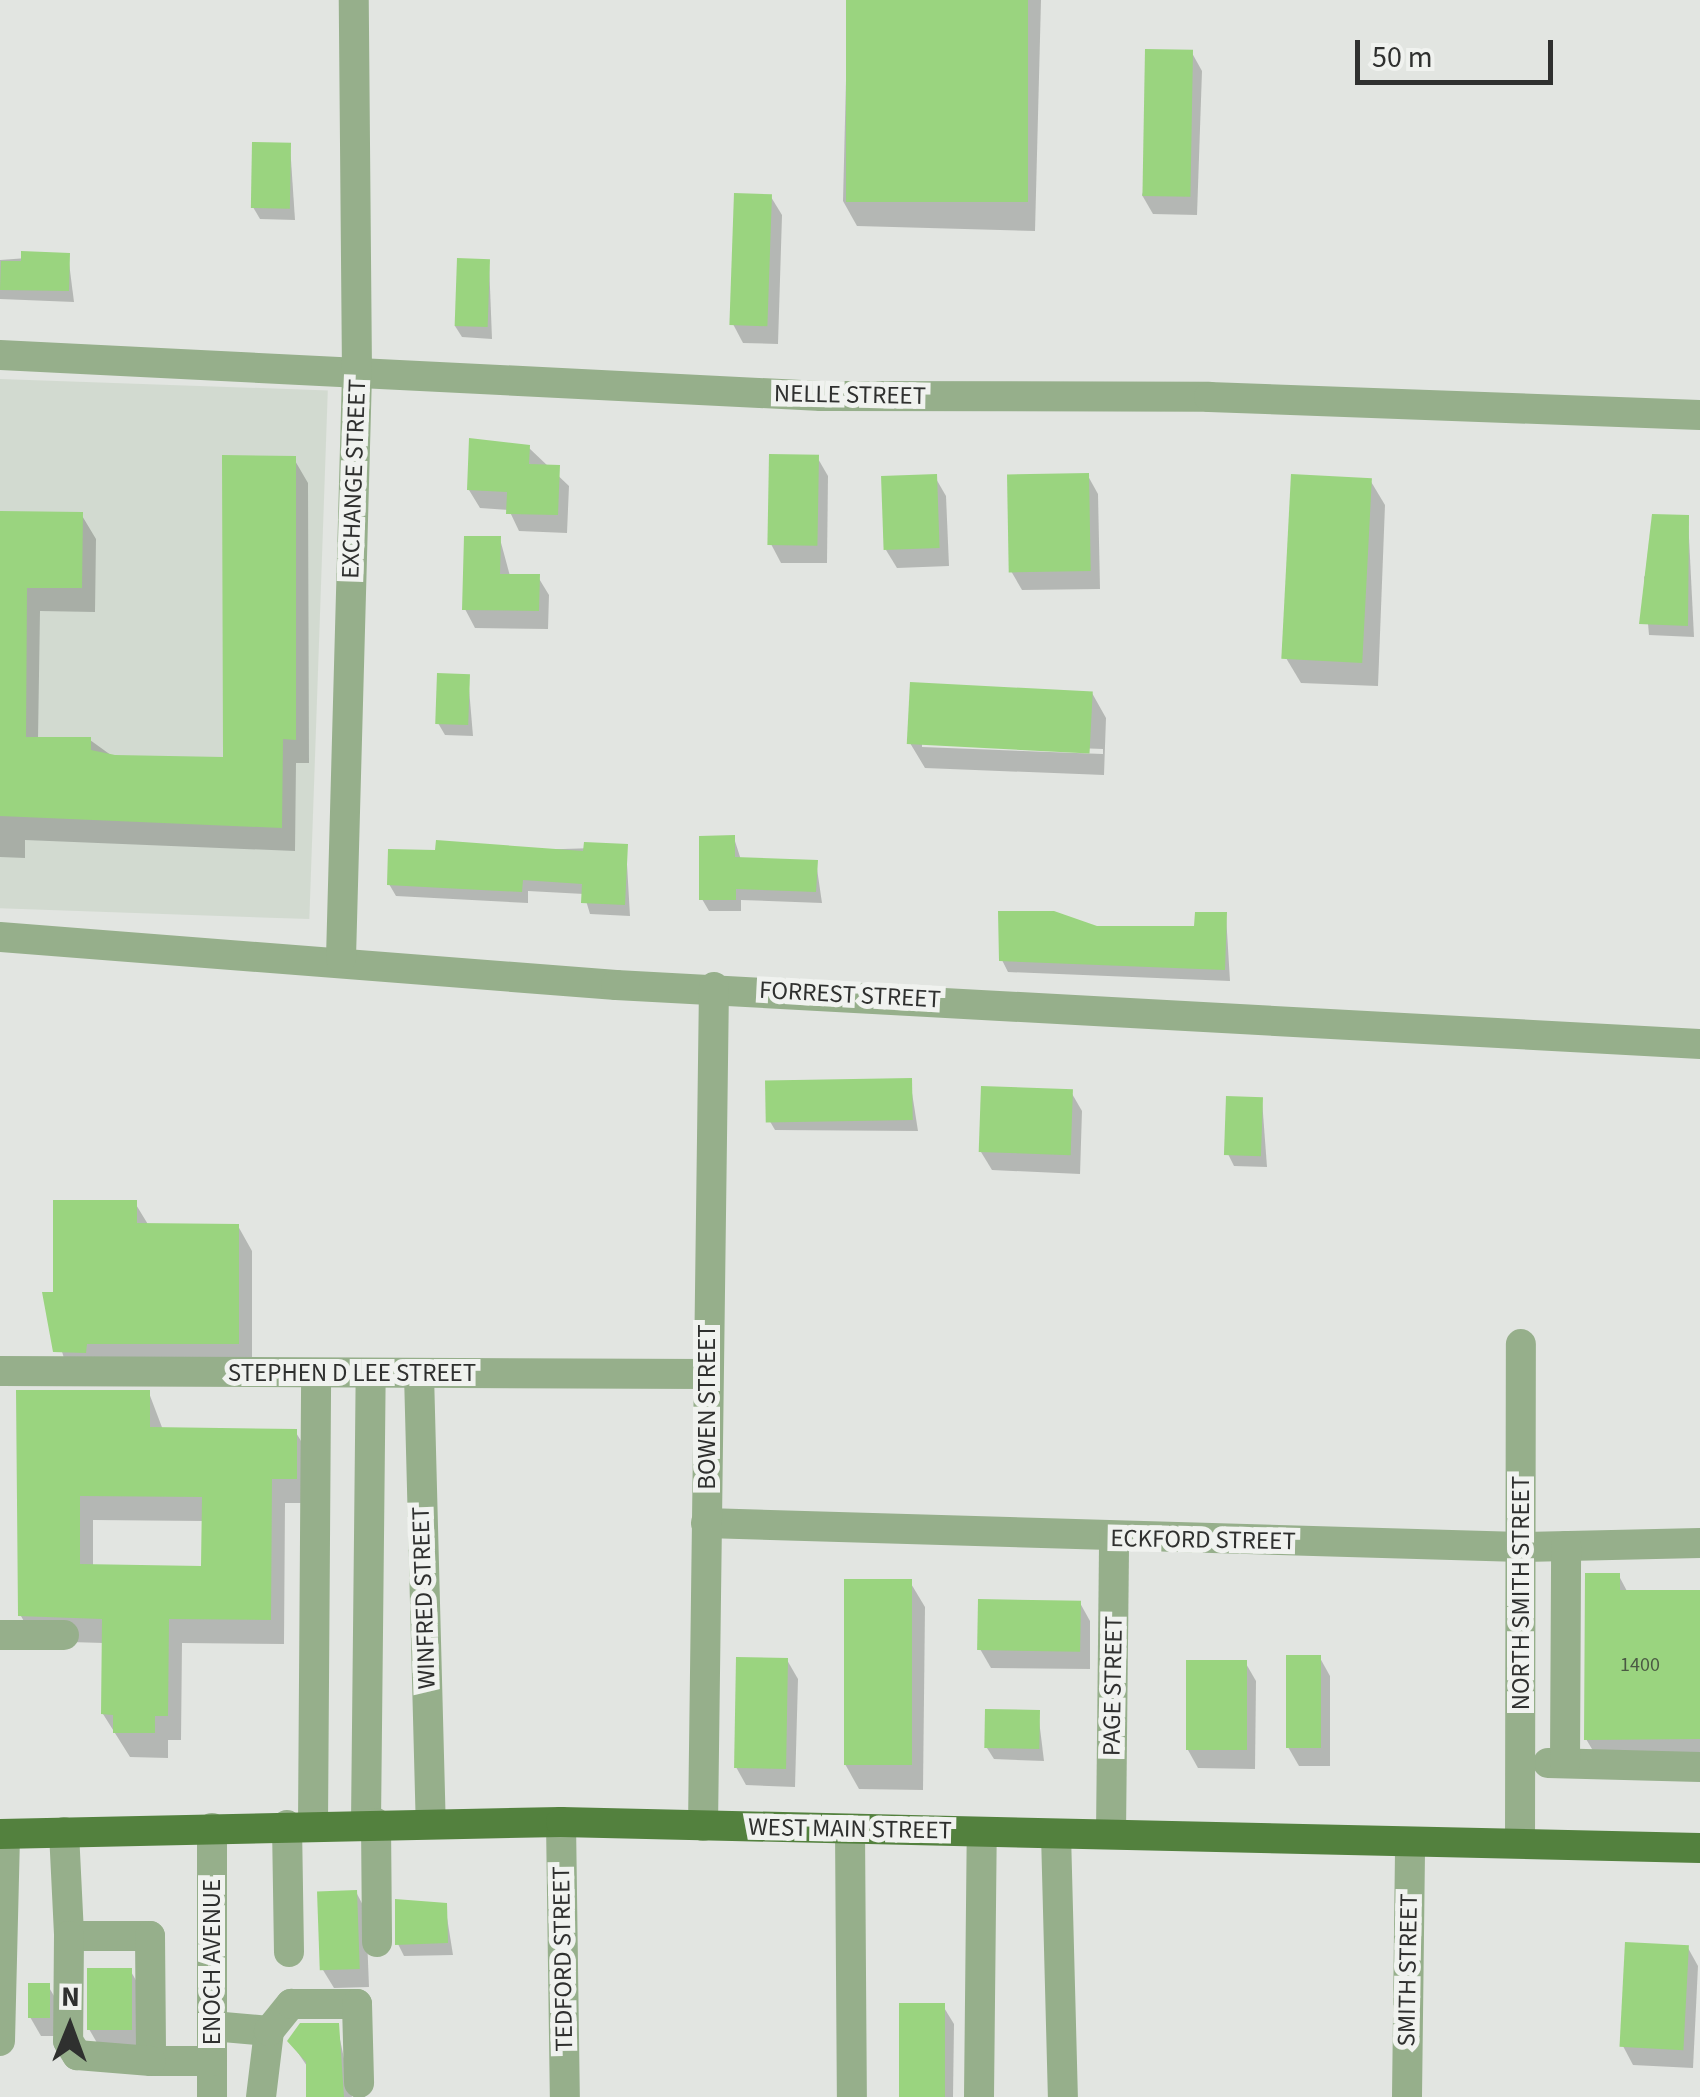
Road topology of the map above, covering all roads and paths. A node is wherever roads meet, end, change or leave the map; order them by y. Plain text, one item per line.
1 (354, 0) edge
2 (0, 355) edge
3 (357, 373) junction
4 (1700, 415) edge
5 (0, 937) edge
6 (341, 958) junction
7 (714, 987) junction
8 (1700, 1044) edge
9 (1521, 1344) dead end
10 (0, 1372) edge
11 (316, 1374) junction
12 (371, 1374) junction
13 (419, 1374) junction
14 (704, 1374) junction
15 (706, 1523) junction
16 (1114, 1538) junction
17 (1700, 1543) edge
18 (1566, 1546) junction
19 (1521, 1547) junction
20 (0, 1634) edge
21 (64, 1635) dead end
22 (1521, 1763) junction
23 (1565, 1763) junction
24 (1700, 1767) edge
25 (431, 1822) junction
26 (561, 1822) junction
27 (371, 1823) junction
28 (300, 1825) junction
29 (702, 1826) junction
30 (212, 1828) junction
31 (850, 1829) junction
32 (64, 1832) junction
33 (982, 1832) junction
34 (2, 1834) edge
35 (1056, 1834) junction
36 (1111, 1834) junction
37 (1410, 1842) junction
38 (1520, 1842) junction
39 (1700, 1848) edge
40 (69, 1936) junction
41 (377, 1942) dead end
42 (289, 1952) dead end
43 (212, 2026) junction
44 (268, 2032) junction
45 (0, 2041) edge
46 (151, 2061) junction
47 (212, 2061) junction
48 (359, 2083) dead end
49 (212, 2097) edge
50 (262, 2097) edge
51 (564, 2097) edge
52 (852, 2097) edge
53 (979, 2097) edge
54 (1063, 2097) edge
55 (1407, 2097) edge

1 - 3 street, EXCHANGE STREET
2 - 3 street, NELLE STREET
3 - 4 street, NELLE STREET
3 - 6 street, EXCHANGE STREET
5 - 6 street, FORREST STREET
6 - 7 street, FORREST STREET
7 - 8 street, FORREST STREET
7 - 14 street, BOWEN STREET
9 - 19 street, NORTH SMITH STREET
10 - 11 street, STEPHEN D LEE STREET
11 - 12 street, STEPHEN D LEE STREET
11 - 28 street
12 - 13 street, STEPHEN D LEE STREET
12 - 27 street
13 - 14 street, STEPHEN D LEE STREET
13 - 25 street, WINFRED STREET
14 - 15 street, BOWEN STREET
15 - 16 street, ECKFORD STREET
15 - 29 street, BOWEN STREET
16 - 19 street, ECKFORD STREET
16 - 36 street, PAGE STREET
17 - 18 street, ECKFORD STREET
18 - 19 street, ECKFORD STREET
18 - 23 street
19 - 22 street, NORTH SMITH STREET
20 - 21 street
22 - 23 street
22 - 38 street, NORTH SMITH STREET
23 - 24 street
25 - 26 main road, WEST MAIN STREET
25 - 27 main road, WEST MAIN STREET
26 - 29 main road, WEST MAIN STREET
26 - 51 street, TEDFORD STREET
27 - 28 main road, WEST MAIN STREET
27 - 41 street
28 - 30 main road, WEST MAIN STREET
28 - 42 street
29 - 31 main road, WEST MAIN STREET
30 - 32 main road, WEST MAIN STREET
30 - 43 street, ENOCH AVENUE
31 - 33 main road, WEST MAIN STREET
31 - 52 street
32 - 34 main road, WEST MAIN STREET
32 - 40 street
33 - 35 main road, WEST MAIN STREET
33 - 53 street
34 - 45 street
35 - 36 main road, WEST MAIN STREET
35 - 54 street
36 - 37 main road, WEST MAIN STREET
37 - 38 main road, WEST MAIN STREET
37 - 55 street, SMITH STREET
38 - 39 main road, WEST MAIN STREET
40 - 46 street
40 - 46 street
43 - 44 street
43 - 47 street, ENOCH AVENUE
44 - 48 street
44 - 50 street
46 - 47 street
47 - 49 street, ENOCH AVENUE

